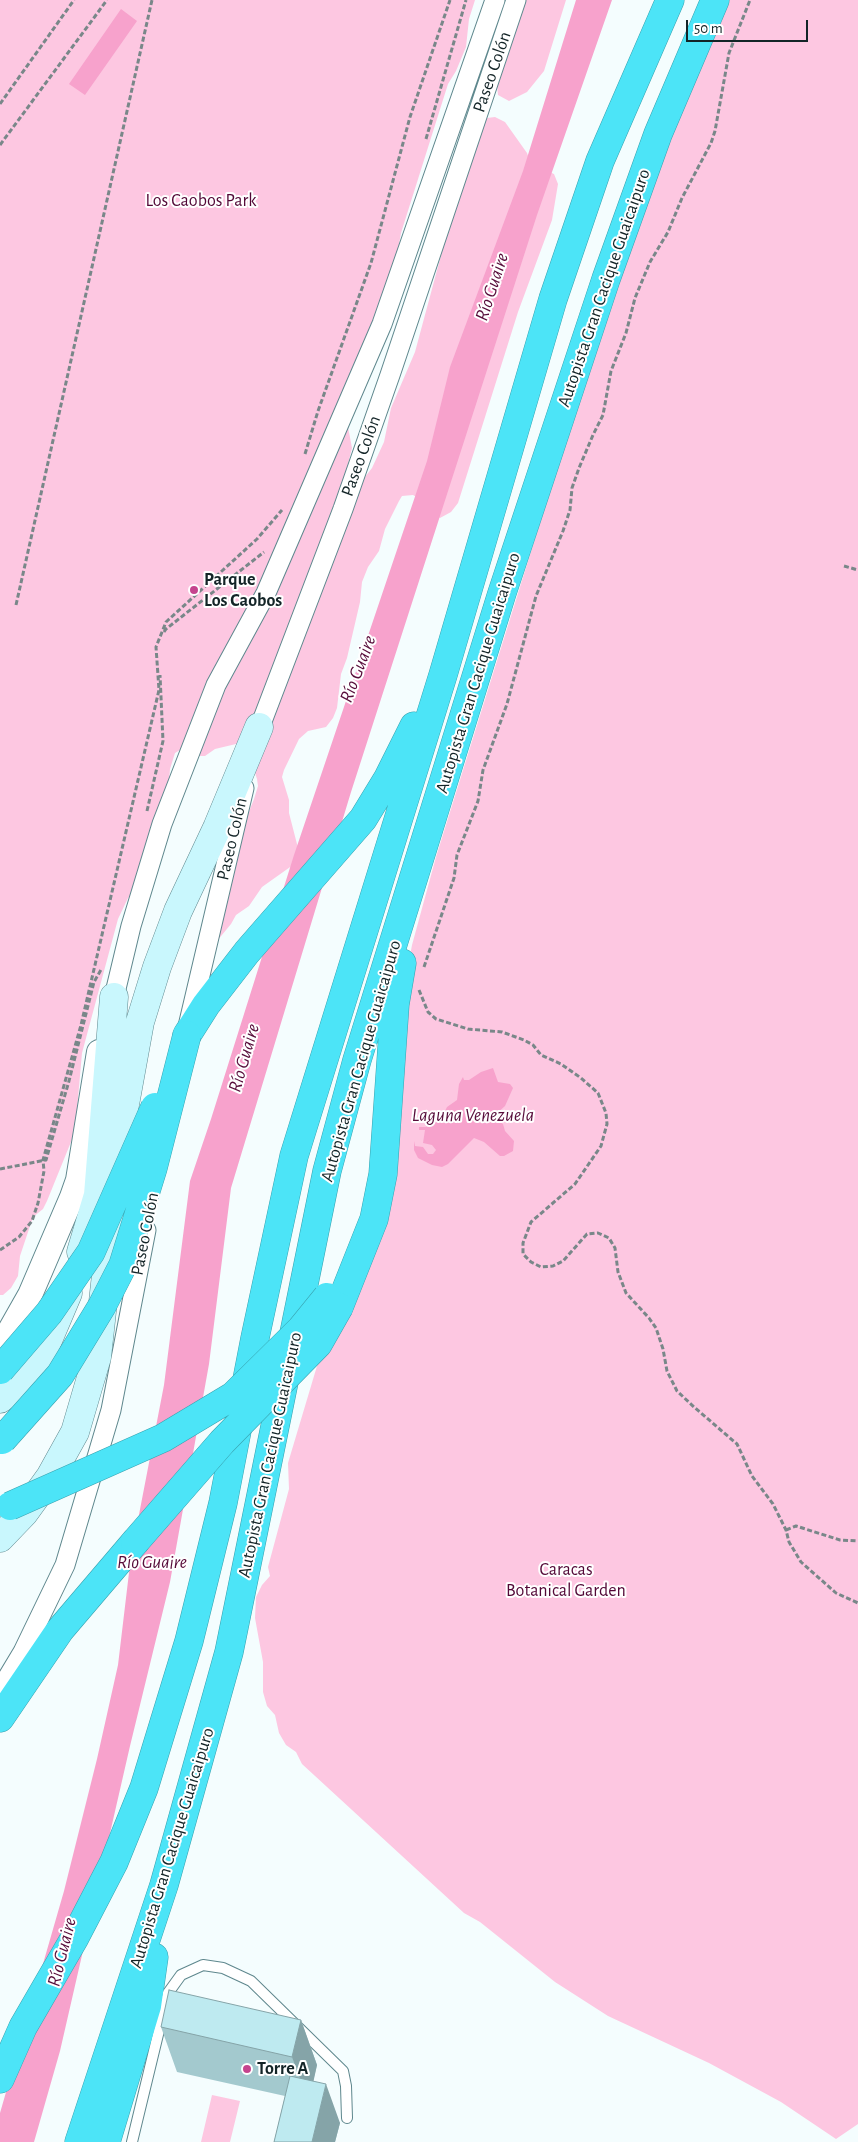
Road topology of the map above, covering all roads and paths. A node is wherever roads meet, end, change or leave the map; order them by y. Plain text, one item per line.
1 (74, 0) edge
2 (107, 0) edge
3 (152, 0) edge
4 (450, 0) edge
5 (466, 0) edge
6 (495, 0) edge
7 (516, 0) edge
8 (670, 0) edge
9 (715, 0) edge
10 (750, 0) edge
11 (0, 104) edge
12 (425, 143) dead end
13 (0, 145) edge
14 (305, 456) dead end
15 (285, 506) dead end
16 (268, 549) dead end
17 (844, 566) dead end
18 (858, 570) edge
19 (16, 605) dead end
20 (443, 675) junction
21 (259, 727) junction
22 (145, 818) dead end
23 (418, 865) junction
24 (103, 966) dead end
25 (421, 974) dead end
26 (419, 985) dead end
27 (114, 997) junction
28 (187, 1035) junction
29 (43, 1160) junction
30 (0, 1169) edge
31 (0, 1250) edge
32 (333, 1302) junction
33 (0, 1343) edge
34 (0, 1370) edge
35 (0, 1399) edge
36 (1, 1441) edge
37 (5, 1508) edge
38 (786, 1530) junction
39 (0, 1538) edge
40 (858, 1541) edge
41 (858, 1603) edge
42 (0, 1690) edge
43 (0, 1718) edge
44 (164, 1885) junction
45 (23, 2027) junction
46 (0, 2062) edge
47 (0, 2079) edge
48 (347, 2118) dead end
49 (79, 2142) edge
50 (106, 2142) edge
51 (132, 2142) edge

1 - 11 path
2 - 13 path
3 - 19 path
4 - 14 path
5 - 12 path
6 - 27 street, Paseo Colón
7 - 21 street, Paseo Colón
8 - 20 highway, Autopista Gran Cacique Guaicaipuro
9 - 23 highway, Autopista Gran Cacique Guaicaipuro
10 - 25 path
15 - 29 path
16 - 22 path
17 - 18 path
20 - 28 highway
20 - 45 highway, Autopista Gran Cacique Guaicaipuro
21 - 39 main road
21 - 42 street, Paseo Colón
23 - 32 highway
23 - 44 highway, Autopista Gran Cacique Guaicaipuro
24 - 29 path
26 - 38 path
27 - 33 street
27 - 35 main road
28 - 34 highway, bridge
28 - 36 highway, bridge
29 - 30 path
29 - 31 path
32 - 37 highway, bridge
32 - 43 highway, bridge
38 - 40 path
38 - 41 path
44 - 49 highway, Autopista Gran Cacique Guaicaipuro
44 - 50 highway
45 - 46 highway
45 - 47 highway, Autopista Gran Cacique Guaicaipuro
48 - 51 lane

